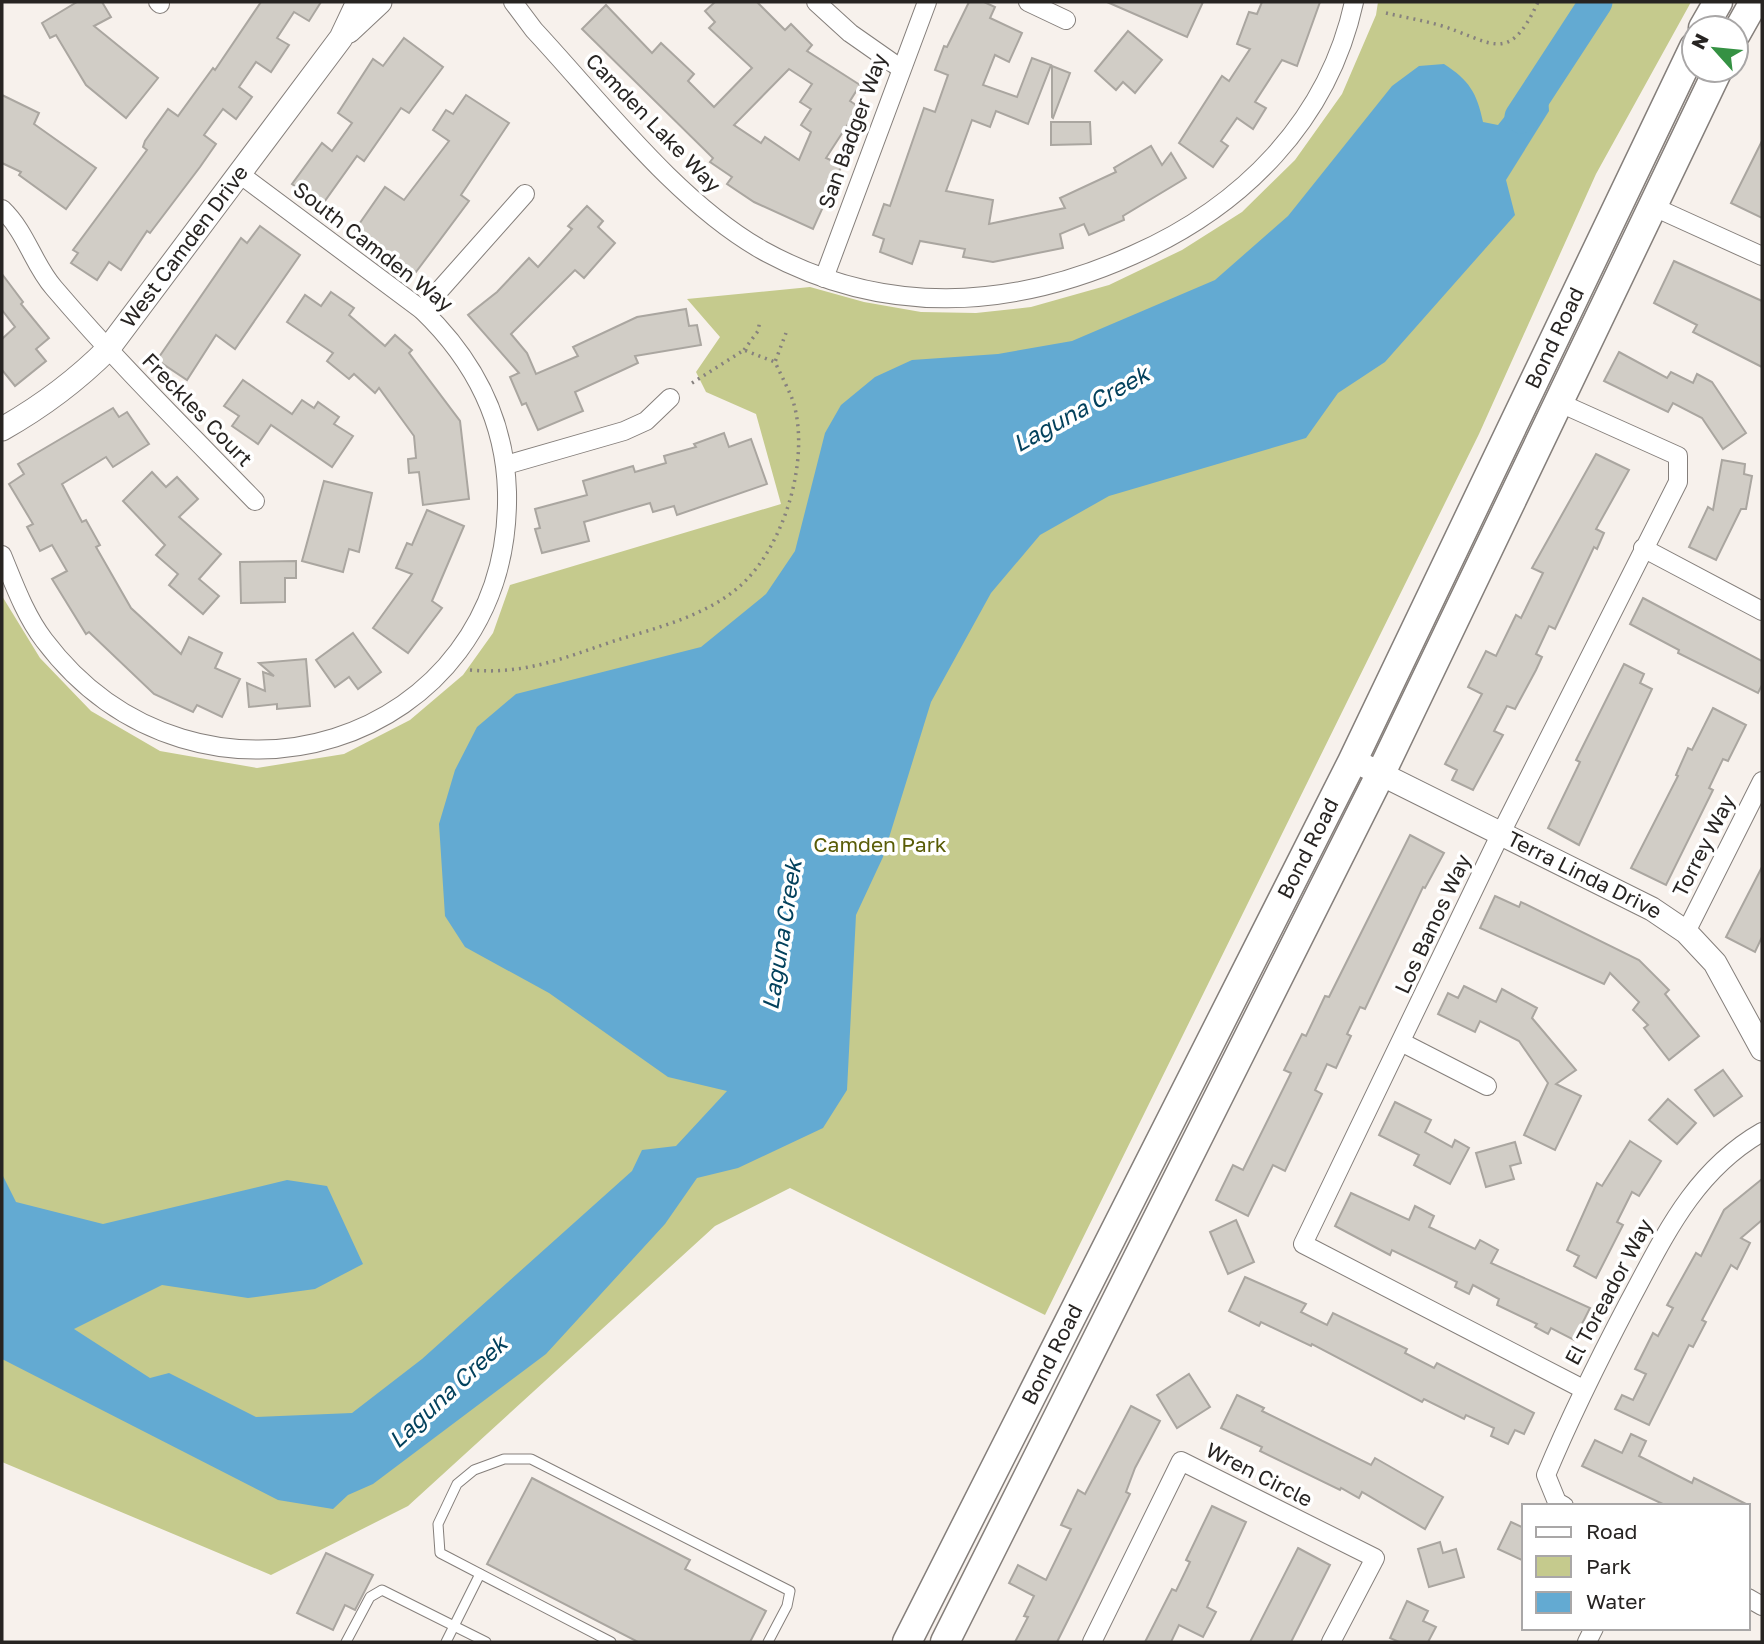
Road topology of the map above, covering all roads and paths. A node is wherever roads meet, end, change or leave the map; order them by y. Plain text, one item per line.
1 (358, 2) edge
2 (380, 2) edge
3 (500, 2) edge
4 (513, 2) edge
5 (816, 2) edge
6 (927, 2) edge
7 (1028, 2) edge
8 (1354, 2) edge
9 (1538, 2) edge
10 (1386, 13) dead end
11 (1066, 20) dead end
12 (534, 30) junction
13 (341, 37) junction
14 (900, 68) junction
15 (1680, 76) edge
16 (1711, 84) edge
17 (241, 175) junction
18 (525, 194) dead end
19 (1654, 207) junction
20 (2, 209) edge
21 (1762, 256) edge
22 (824, 278) junction
23 (422, 310) junction
24 (760, 320) dead end
25 (786, 333) dead end
26 (108, 349) junction
27 (744, 350) junction
28 (775, 362) junction
29 (692, 383) dead end
30 (670, 398) dead end
31 (1560, 403) junction
32 (2, 429) edge
33 (506, 465) junction
34 (255, 501) dead end
35 (1643, 548) junction
36 (2, 555) edge
37 (1762, 611) edge
38 (470, 670) dead end
39 (1352, 762) junction
40 (1381, 773) junction
41 (1762, 781) edge
42 (1500, 835) junction
43 (1686, 932) junction
44 (1403, 1043) junction
45 (1762, 1049) edge
46 (1487, 1086) dead end
47 (1762, 1132) edge
48 (1583, 1389) junction
49 (1561, 1504) edge
50 (480, 1574) junction
51 (454, 1626) junction
52 (346, 1642) edge
53 (446, 1642) edge
54 (486, 1642) edge
55 (611, 1642) edge
56 (768, 1642) edge
57 (907, 1642) edge
58 (945, 1642) edge
59 (1092, 1642) edge
60 (1331, 1642) edge

1 - 13 street, West Camden Drive
2 - 13 street, West Camden Drive
3 - 12 street, Camden Lake Way
4 - 12 street, Camden Lake Way
5 - 14 street
6 - 14 street, San Badger Way
7 - 11 street
8 - 22 street, Camden Lake Way
9 - 10 path
12 - 22 street, Camden Lake Way
13 - 17 street, West Camden Drive
14 - 22 street, San Badger Way
15 - 39 main road, Bond Road
16 - 19 main road, Bond Road
17 - 23 street, South Camden Way
17 - 26 street, West Camden Drive
18 - 23 street
19 - 21 street
19 - 31 main road, Bond Road
20 - 26 street, Freckles Court
23 - 33 street, South Camden Way
24 - 27 path
25 - 28 path
26 - 32 street, West Camden Drive
26 - 34 street, Freckles Court
27 - 28 path
27 - 29 path
28 - 38 path
30 - 33 street
31 - 35 street, Los Banos Way
31 - 40 main road, Bond Road
33 - 36 street, South Camden Way
35 - 37 street
35 - 42 street, Los Banos Way
39 - 40 street, Terra Linda Drive
39 - 57 main road, Bond Road
40 - 42 street, Terra Linda Drive
40 - 58 main road, Bond Road
41 - 43 street, Torrey Way
42 - 43 street, Terra Linda Drive
42 - 44 street, Los Banos Way
43 - 45 street, Terra Linda Drive
44 - 46 street
44 - 48 street, Los Banos Way
47 - 48 street, El Toreador Way
48 - 49 street, El Toreador Way
50 - 51 lane
50 - 55 lane
50 - 56 lane
51 - 52 lane
51 - 53 lane
51 - 54 lane
59 - 60 street, Wren Circle

